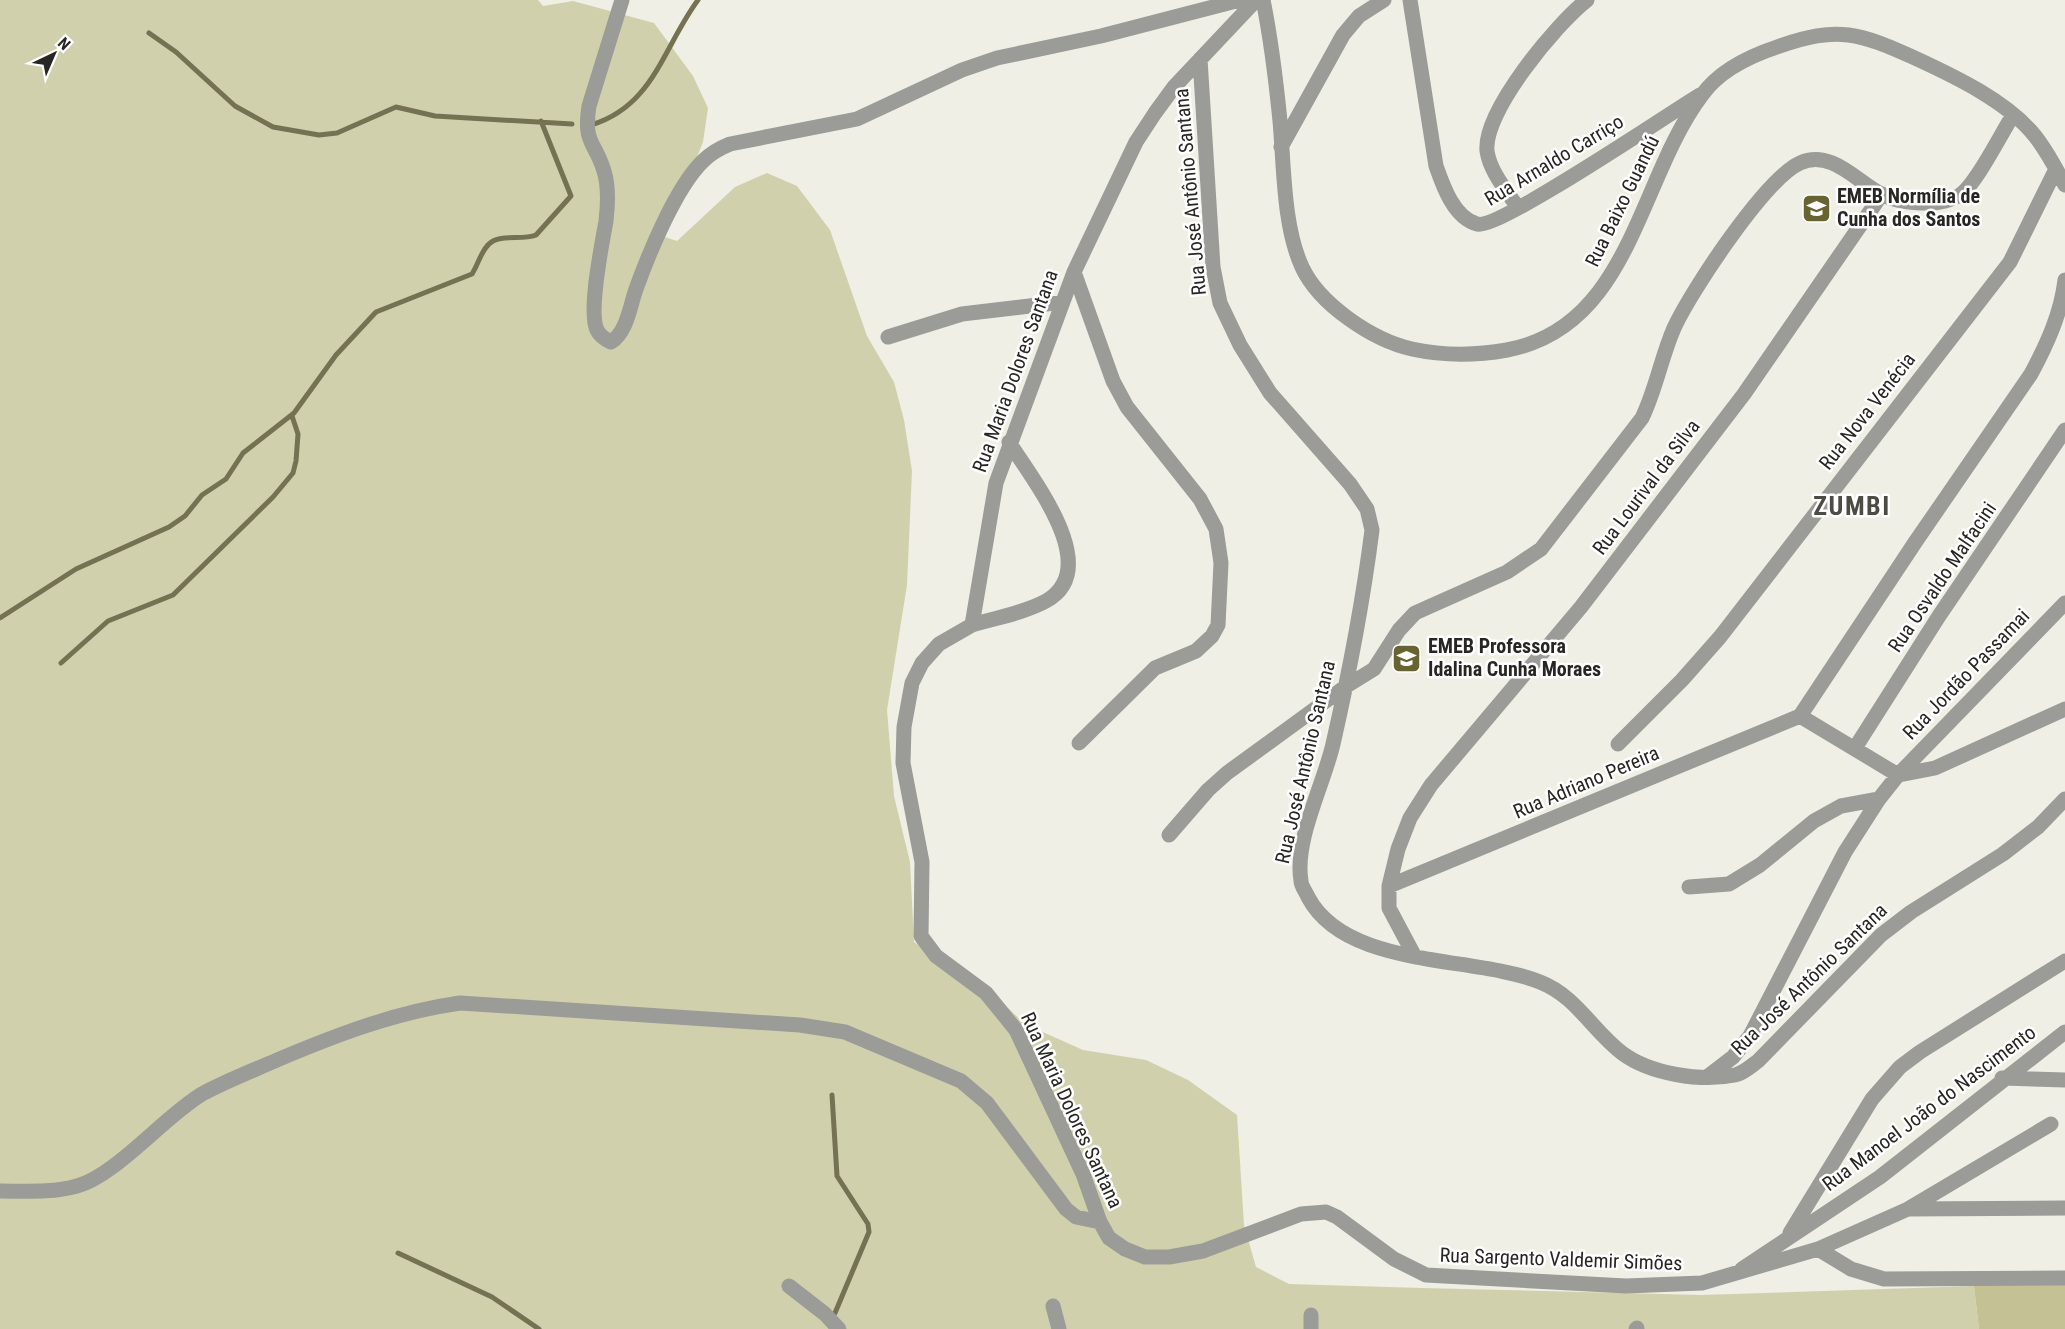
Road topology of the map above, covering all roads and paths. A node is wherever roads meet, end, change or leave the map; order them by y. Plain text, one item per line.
1 (622, 0) edge
2 (1240, 0) edge
3 (1257, 0) edge
4 (1263, 0) edge
5 (1384, 0) edge
6 (1410, 0) edge
7 (1587, 0) edge
8 (1200, 59) junction
9 (1703, 93) junction
10 (2013, 115) junction
11 (1281, 147) junction
12 (2056, 169) junction
13 (2065, 185) edge
14 (1882, 194) junction
15 (1518, 208) junction
16 (1074, 272) junction
17 (2065, 280) edge
18 (1064, 302) junction
19 (888, 337) dead end
20 (2065, 430) edge
21 (1009, 442) junction
22 (2062, 608) edge
23 (972, 625) junction
24 (1345, 687) junction
25 (2065, 709) edge
26 (1800, 716) junction
27 (1079, 743) dead end
28 (1618, 744) dead end
29 (1855, 748) junction
30 (1898, 775) junction
31 (1879, 799) junction
32 (2065, 799) edge
33 (1169, 835) dead end
34 (1389, 886) junction
35 (1689, 887) dead end
36 (1414, 955) junction
37 (2065, 961) edge
38 (2065, 1032) edge
39 (1706, 1077) junction
40 (2002, 1078) junction
41 (2065, 1080) edge
42 (2051, 1124) dead end
43 (0, 1191) edge
44 (2065, 1208) edge
45 (1908, 1209) junction
46 (1301, 1214) joint
47 (1100, 1222) junction
48 (1787, 1237) junction
49 (1818, 1250) junction
50 (1730, 1277) junction
51 (2065, 1278) edge
52 (789, 1286) dead end
53 (1053, 1306) dead end
54 (840, 1329) edge
55 (1059, 1329) edge

1 - 2 street
3 - 8 street, Rua Maria Dolores Santana
4 - 11 street, Rua Baixo Guandú
5 - 11 street
6 - 15 street, Rua Arnaldo Carriço
7 - 15 street
8 - 16 street, Rua Maria Dolores Santana
8 - 24 street, Rua José Antônio Santana
9 - 10 street, Rua Baixo Guandú
9 - 11 street, Rua Baixo Guandú
9 - 15 street, Rua Arnaldo Carriço
10 - 12 street, Rua Baixo Guandú
10 - 14 street
12 - 13 street, Rua Baixo Guandú
12 - 28 street, Rua Nova Venécia
14 - 24 street
14 - 34 street, Rua Lourival da Silva
16 - 18 street, Rua Maria Dolores Santana
16 - 27 street
17 - 26 street
18 - 19 street
18 - 21 street, Rua Maria Dolores Santana
20 - 29 street, Rua Osvaldo Malfacini
21 - 23 street, Rua Maria Dolores Santana
21 - 23 street
22 - 30 street, Rua Jordão Passamai
23 - 47 street, Rua Maria Dolores Santana
24 - 33 street
24 - 36 street, Rua José Antônio Santana
25 - 30 street
26 - 29 street
26 - 34 street, Rua Adriano Pereira
29 - 30 street
30 - 31 street, Rua Jordão Passamai
31 - 35 street
31 - 39 street, Rua Jordão Passamai
32 - 39 street, Rua José Antônio Santana
34 - 36 street, Rua Lourival da Silva
36 - 39 street, Rua José Antônio Santana
37 - 48 street, Rua Manoel João do Nascimento
38 - 40 street, Rua Manoel João do Nascimento
40 - 41 street
40 - 48 street, Rua Manoel João do Nascimento
42 - 45 street, Rua Sargento Valdemir Simões
43 - 47 street
44 - 45 street
45 - 49 street, Rua Sargento Valdemir Simões
46 - 47 street, Rua Maria Dolores Santana
46 - 50 street, Rua Sargento Valdemir Simões
48 - 50 street, Rua Manoel João do Nascimento
49 - 50 street, Rua Sargento Valdemir Simões
49 - 51 street
52 - 54 street
53 - 55 street

